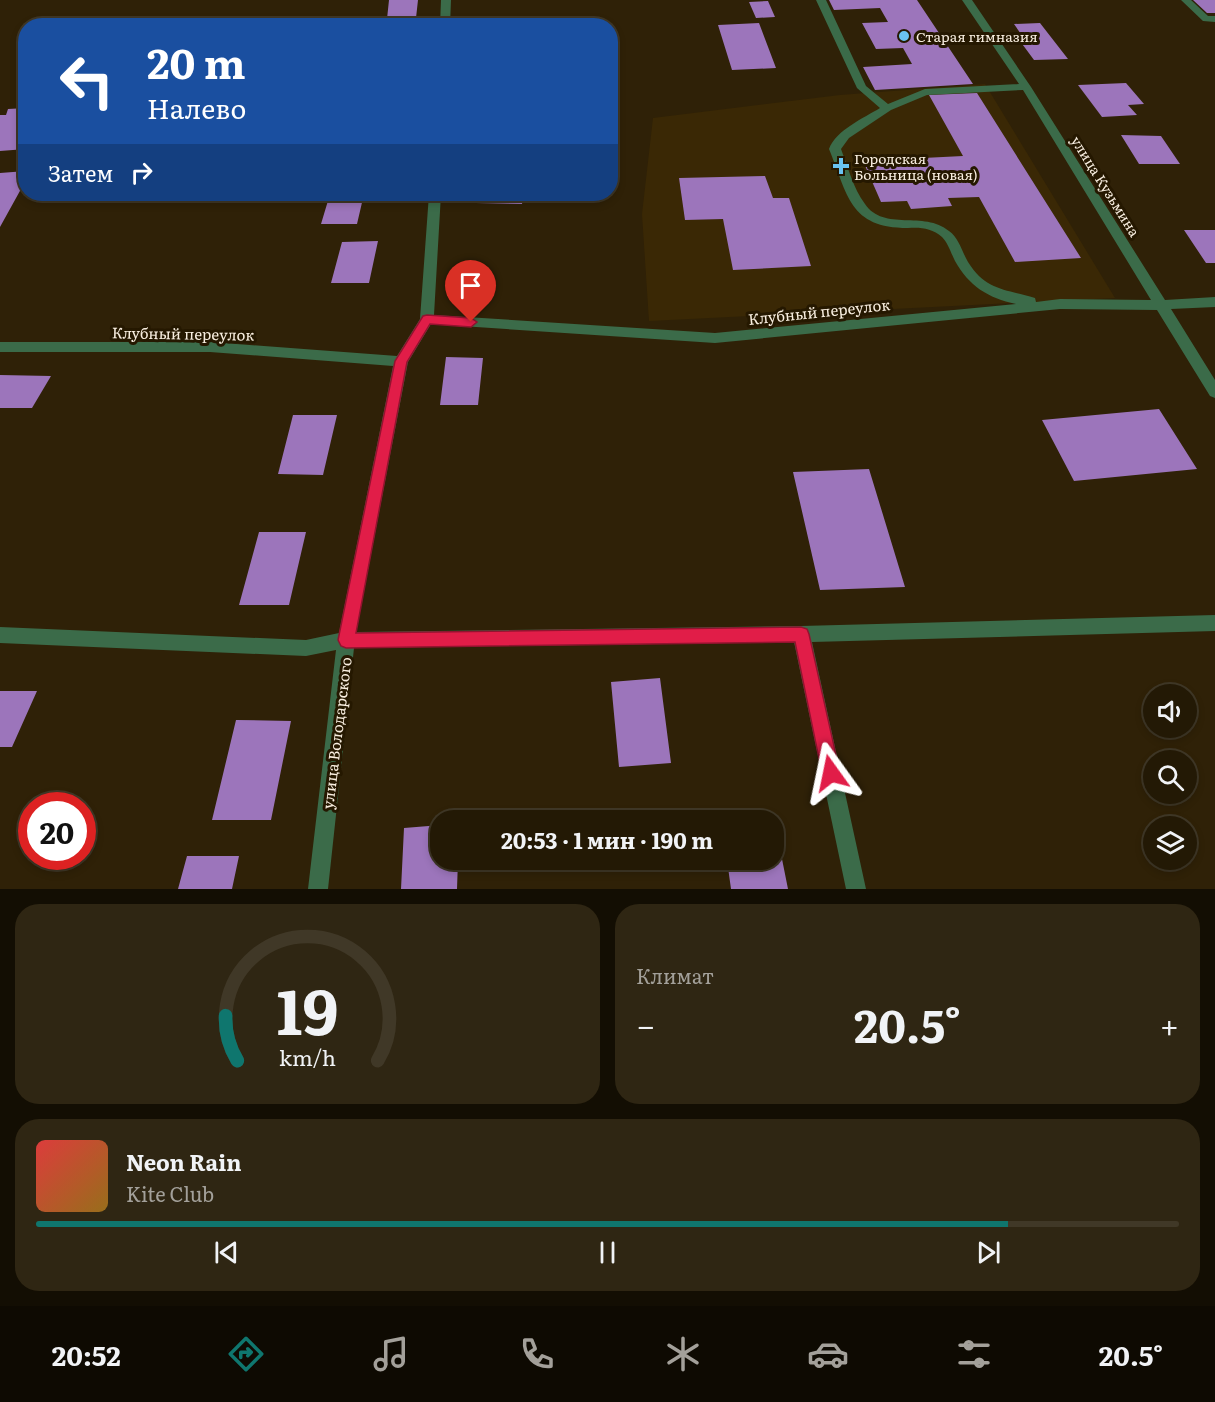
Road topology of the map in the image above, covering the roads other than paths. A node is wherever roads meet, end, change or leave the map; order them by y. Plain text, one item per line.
1 (446, 0) edge
2 (821, 0) edge
3 (967, 0) edge
4 (1186, 0) edge
5 (445, 18) edge
6 (1215, 19) edge
7 (1026, 87) junction
8 (887, 108) junction
9 (435, 201) edge
10 (1215, 302) edge
11 (1060, 304) junction
12 (1163, 305) junction
13 (427, 319) junction
14 (0, 347) edge
15 (401, 361) junction
16 (1215, 392) edge
17 (1215, 623) edge
18 (801, 634) junction
19 (0, 635) edge
20 (346, 640) junction
21 (318, 889) edge
22 (856, 889) edge

1 - 5 street
2 - 8 street
3 - 7 street, улица Кузьмина
4 - 6 street
7 - 8 street
7 - 12 street, улица Кузьмина
8 - 11 street
9 - 13 street, улица Володарского
10 - 12 street, Клубный переулок
11 - 12 street, Клубный переулок
11 - 13 street, Клубный переулок
12 - 16 street, улица Кузьмина
13 - 15 street, улица Володарского
14 - 15 street, Клубный переулок
15 - 20 street, улица Володарского
17 - 18 street
18 - 20 street
18 - 22 street
19 - 20 street
20 - 21 street, улица Володарского

